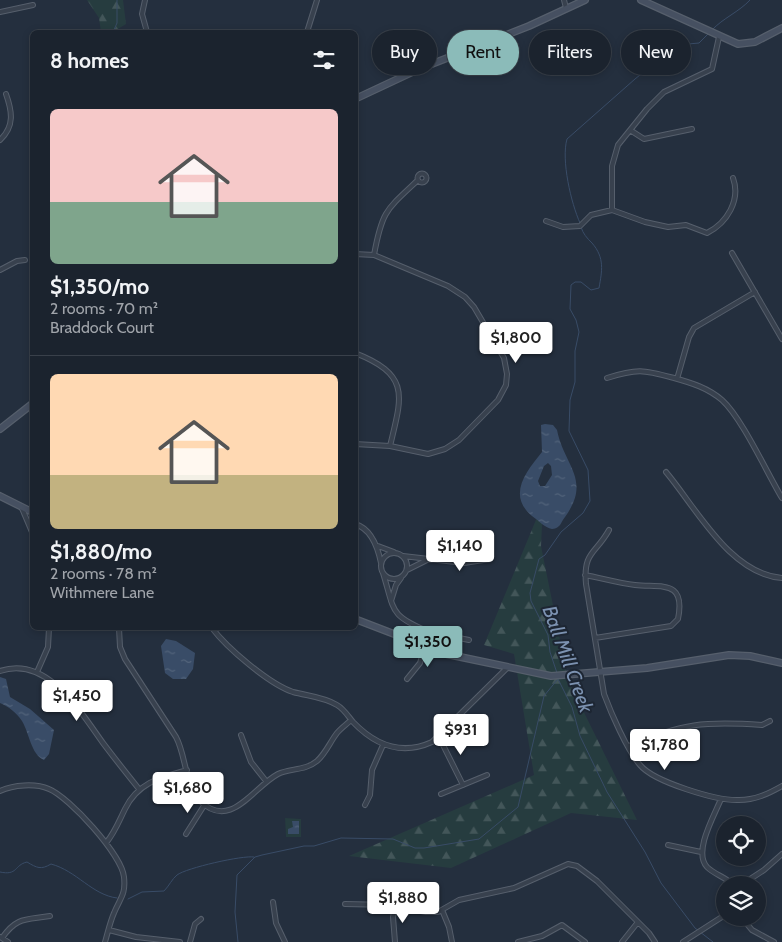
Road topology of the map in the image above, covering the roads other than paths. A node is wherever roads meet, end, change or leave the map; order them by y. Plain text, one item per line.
1 (144, 0) edge
2 (317, 0) edge
3 (564, 0) edge
4 (585, 0) edge
5 (642, 0) edge
6 (33, 5) dead end
7 (566, 8) junction
8 (0, 12) edge
9 (782, 28) edge
10 (147, 30) edge
11 (308, 30) edge
12 (719, 37) junction
13 (6, 94) dead end
14 (358, 97) edge
15 (692, 129) dead end
16 (630, 130) junction
17 (0, 140) edge
18 (733, 178) dead end
19 (418, 180) dead end
20 (612, 210) junction
21 (546, 221) dead end
22 (358, 254) edge
23 (732, 254) dead end
24 (374, 255) junction
25 (25, 260) dead end
26 (0, 270) edge
27 (755, 292) junction
28 (782, 339) edge
29 (358, 354) edge
30 (608, 378) dead end
31 (677, 379) junction
32 (30, 406) edge
33 (0, 429) edge
34 (358, 444) edge
35 (390, 446) junction
36 (666, 472) dead end
37 (782, 485) edge
38 (776, 488) junction
39 (0, 496) edge
40 (782, 498) edge
41 (21, 506) junction
42 (30, 511) edge
43 (30, 524) edge
44 (358, 526) edge
45 (609, 530) dead end
46 (378, 546) junction
47 (395, 552) junction
48 (403, 556) junction
49 (490, 559) dead end
50 (429, 560) junction
51 (381, 563) junction
52 (407, 570) junction
53 (383, 573) junction
54 (585, 575) junction
55 (401, 578) junction
56 (782, 578) edge
57 (391, 600) junction
58 (358, 620) edge
59 (49, 630) edge
60 (119, 630) edge
61 (214, 630) edge
62 (428, 632) junction
63 (595, 638) junction
64 (469, 640) dead end
65 (424, 646) junction
66 (782, 663) edge
67 (507, 668) junction
68 (0, 671) edge
69 (37, 672) junction
70 (601, 673) junction
71 (407, 679) dead end
72 (351, 720) junction
73 (770, 721) dead end
74 (241, 735) dead end
75 (439, 737) junction
76 (383, 745) junction
77 (629, 746) junction
78 (187, 770) junction
79 (487, 775) dead end
80 (266, 782) junction
81 (463, 785) junction
82 (782, 786) edge
83 (139, 789) junction
84 (0, 791) edge
85 (441, 794) dead end
86 (721, 799) junction
87 (205, 804) junction
88 (365, 805) dead end
89 (186, 834) dead end
90 (106, 843) junction
91 (668, 845) dead end
92 (701, 852) junction
93 (782, 854) edge
94 (720, 876) edge
95 (755, 876) edge
96 (273, 902) dead end
97 (345, 904) dead end
98 (395, 906) junction
99 (442, 910) junction
100 (50, 916) dead end
101 (201, 919) dead end
102 (716, 921) edge
103 (638, 922) junction
104 (749, 926) edge
105 (109, 930) junction
106 (1, 938) edge
107 (8, 942) edge
108 (105, 942) edge
109 (180, 942) edge
110 (190, 942) edge
111 (285, 942) edge
112 (395, 942) edge
113 (452, 942) edge
114 (518, 942) edge
115 (585, 942) edge
116 (622, 942) edge
117 (655, 942) edge
118 (683, 942) edge
119 (774, 942) edge

1 - 10 street
2 - 11 street
3 - 7 street
4 - 7 street
5 - 12 street
6 - 8 street
7 - 14 street
9 - 12 street
12 - 16 street
13 - 17 street
15 - 16 street
16 - 20 street
18 - 20 street
19 - 24 street
20 - 21 street
22 - 24 street
23 - 27 street
24 - 35 street
25 - 26 street
27 - 28 street
27 - 31 street
29 - 35 street
30 - 31 street
31 - 38 street
32 - 33 street
34 - 35 street
36 - 56 street
37 - 38 street
38 - 40 street
39 - 41 street
41 - 42 street
41 - 43 street
44 - 46 street
45 - 54 street
46 - 47 street
46 - 51 street
47 - 48 street
47 - 51 street
48 - 50 street
48 - 52 street
49 - 50 street
50 - 52 street
51 - 53 street
52 - 55 street
53 - 55 street
53 - 57 street
54 - 63 street
54 - 63 street
55 - 57 street
57 - 62 street
58 - 65 street
59 - 69 street
60 - 78 street
61 - 72 street
62 - 64 street
62 - 65 street
63 - 70 street
65 - 67 street
65 - 71 street
66 - 70 street
67 - 70 street
67 - 75 street
68 - 69 street
69 - 83 street
70 - 77 street
72 - 76 street
72 - 80 street
73 - 77 street
74 - 80 street
75 - 76 street
75 - 81 street
76 - 88 street
77 - 86 street
78 - 83 street
78 - 87 street
79 - 81 street
80 - 87 street
81 - 85 street
82 - 86 street
83 - 90 street
84 - 90 street
86 - 92 street
87 - 89 street
90 - 105 street
91 - 92 street
92 - 94 street
93 - 95 street
96 - 111 street
97 - 98 street
98 - 99 street
98 - 112 street
99 - 103 street
99 - 113 street
100 - 106 street
101 - 110 street
102 - 118 street
103 - 116 street
103 - 117 street
104 - 119 street
105 - 108 street
105 - 109 street
106 - 107 street
114 - 115 street

